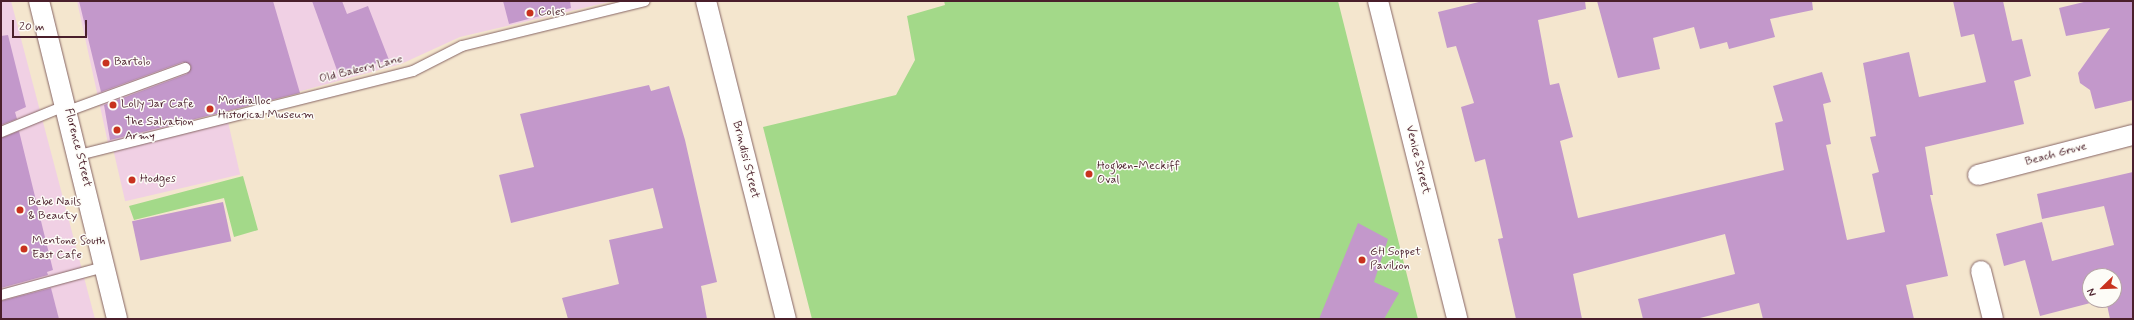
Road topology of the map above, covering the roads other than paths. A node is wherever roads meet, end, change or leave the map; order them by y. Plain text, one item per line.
1 (39, 1) edge
2 (645, 1) edge
3 (706, 1) edge
4 (1378, 1) edge
5 (185, 68) dead end
6 (67, 108) junction
7 (1, 132) edge
8 (2133, 135) edge
9 (80, 155) junction
10 (1978, 175) dead end
11 (104, 268) junction
12 (1981, 271) dead end
13 (1, 295) edge
14 (117, 319) edge
15 (786, 319) edge
16 (1457, 319) edge
17 (1993, 319) edge

1 - 6 street, Florence Street
2 - 9 lane, Old Bakery Lane
3 - 15 street, Brindisi Street
4 - 16 street, Venice Street
5 - 6 lane
6 - 7 lane
6 - 9 street, Florence Street
8 - 10 street, Beach Grove
9 - 11 street, Florence Street
11 - 13 lane
11 - 14 street, Florence Street
12 - 17 street

